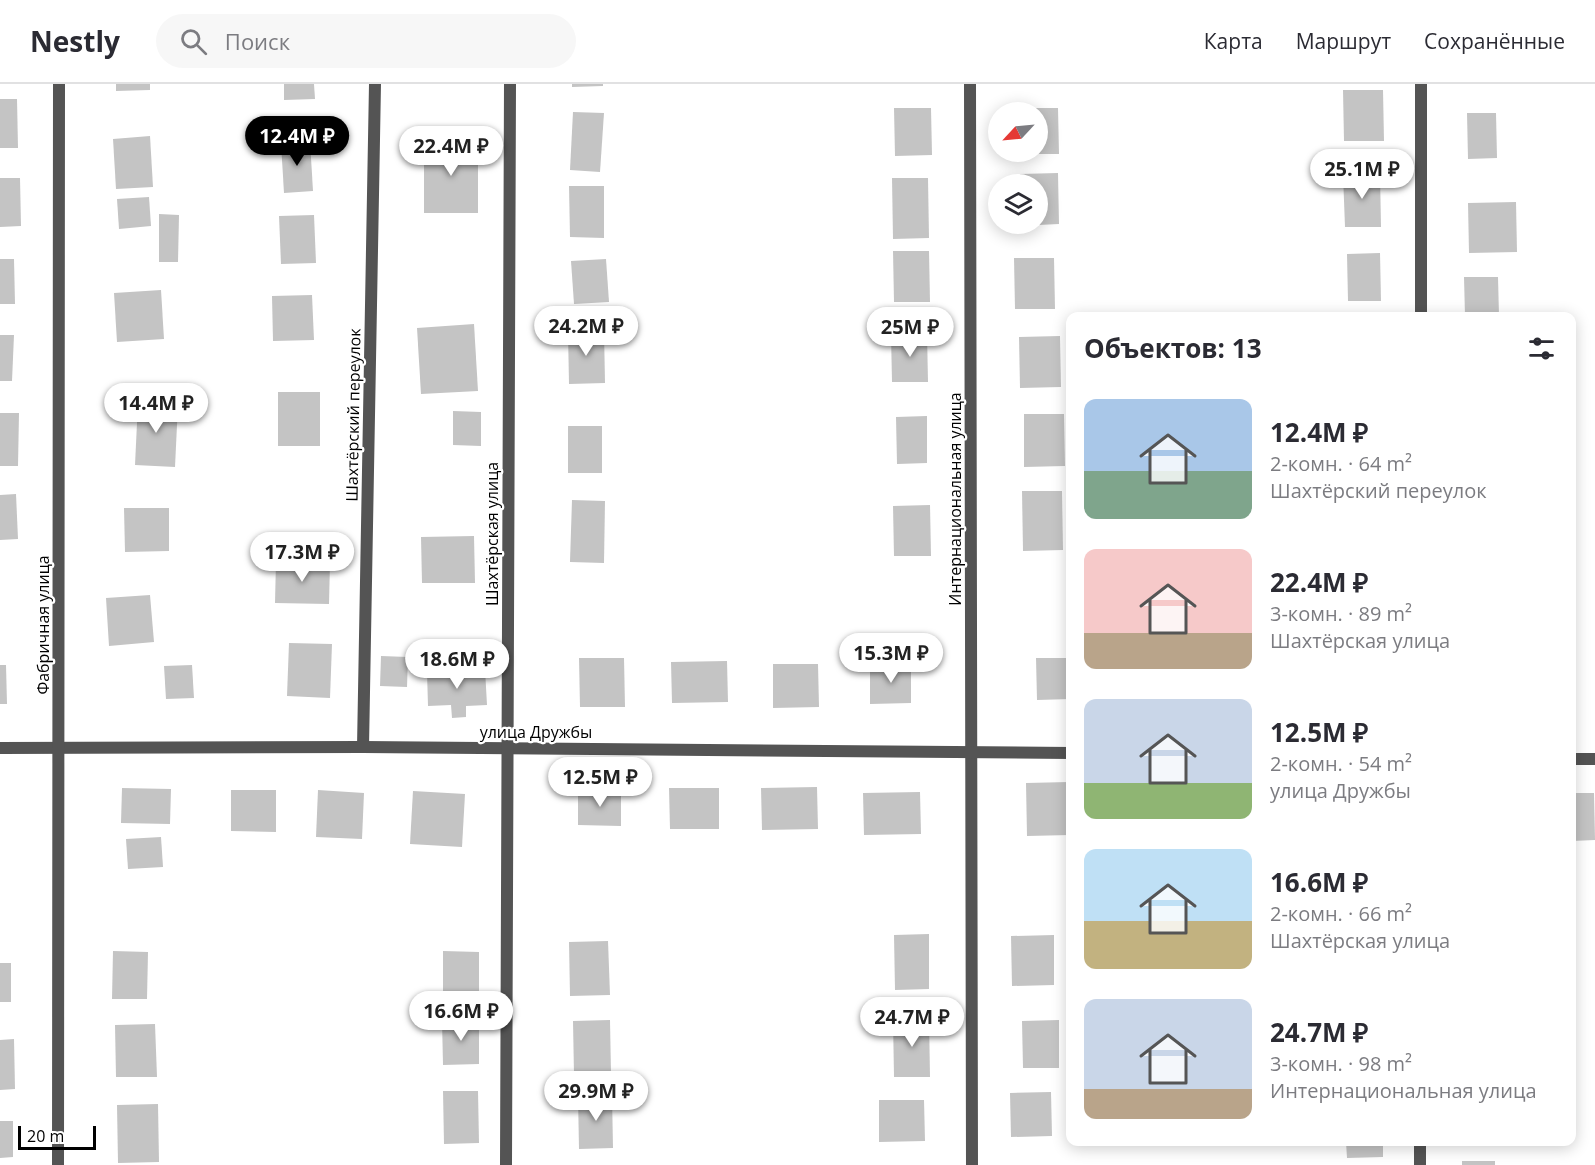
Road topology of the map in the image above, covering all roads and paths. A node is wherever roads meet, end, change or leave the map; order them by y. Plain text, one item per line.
1 (59, 84) edge
2 (375, 84) edge
3 (510, 84) edge
4 (970, 84) edge
5 (1421, 84) edge
6 (1421, 312) edge
7 (363, 747) junction
8 (0, 748) edge
9 (59, 749) junction
10 (508, 749) junction
11 (972, 752) junction
12 (1066, 753) edge
13 (1576, 759) edge
14 (1595, 759) edge
15 (1420, 1146) edge
16 (58, 1165) edge
17 (506, 1165) edge
18 (972, 1165) edge
19 (1419, 1165) edge

1 - 9 street, Фабричная улица
2 - 7 street, Шахтёрский переулок
3 - 10 street, Шахтёрская улица
4 - 11 street, Интернациональная улица
5 - 6 street
7 - 9 street, улица Дружбы
7 - 10 street, улица Дружбы
8 - 9 street, улица Дружбы
9 - 16 street, Фабричная улица
10 - 11 street, улица Дружбы
10 - 17 street, Шахтёрская улица
11 - 12 street, улица Дружбы
11 - 18 street, Интернациональная улица
13 - 14 street
15 - 19 street

